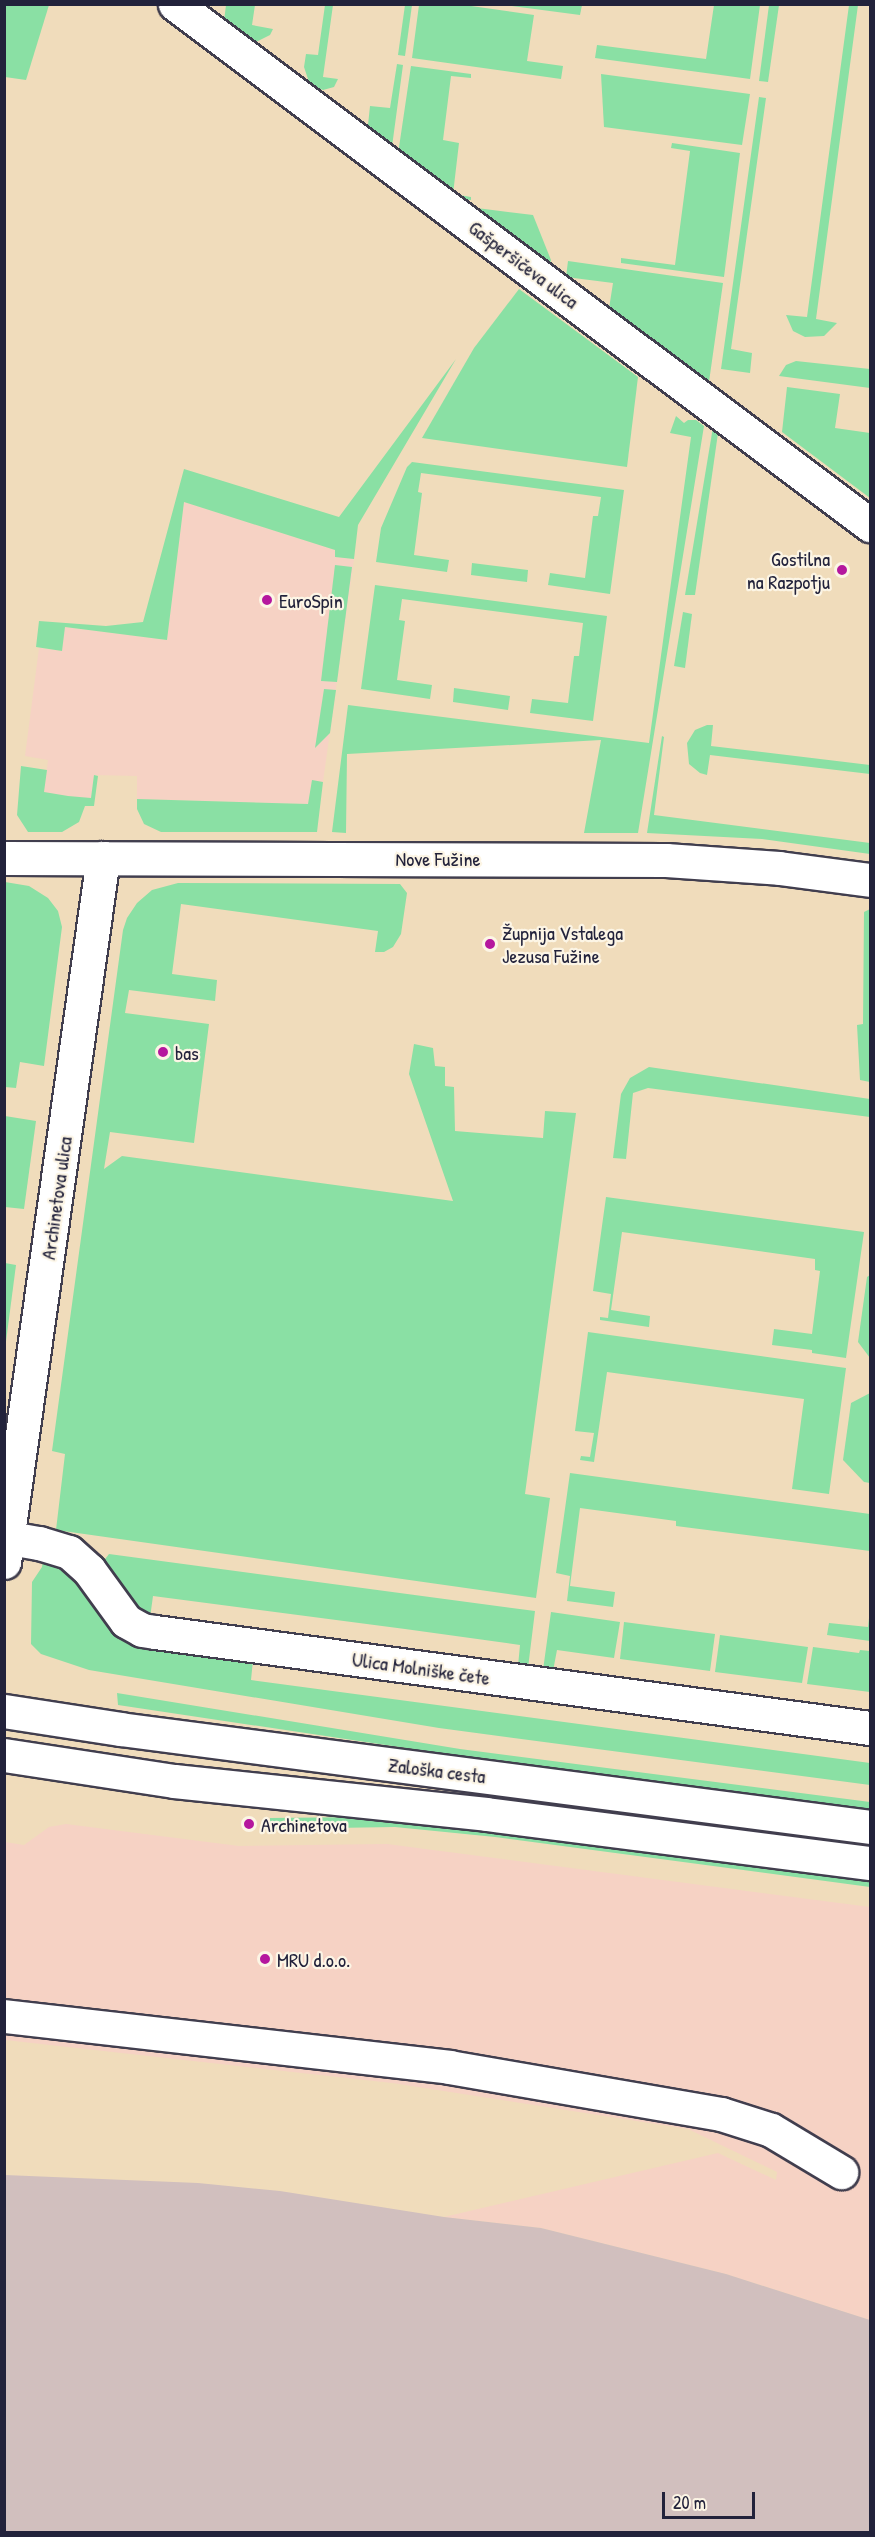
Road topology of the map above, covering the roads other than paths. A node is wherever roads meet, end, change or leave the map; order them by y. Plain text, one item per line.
1 (176, 4) edge
2 (870, 525) edge
3 (4, 858) edge
4 (103, 858) junction
5 (870, 880) edge
6 (6, 1546) edge
7 (4, 1712) edge
8 (870, 1728) edge
9 (4, 1755) edge
10 (870, 1827) edge
11 (870, 1863) edge
12 (4, 2016) edge
13 (841, 2172) dead end

1 - 2 street, Gašperšičeva ulica
3 - 4 street, Nove Fužine
4 - 5 street, Nove Fužine
4 - 6 street, Archinetova ulica
6 - 8 street, Ulica Molniške čete
7 - 10 street, Zaloška cesta
9 - 11 street, Zaloška cesta
12 - 13 street

